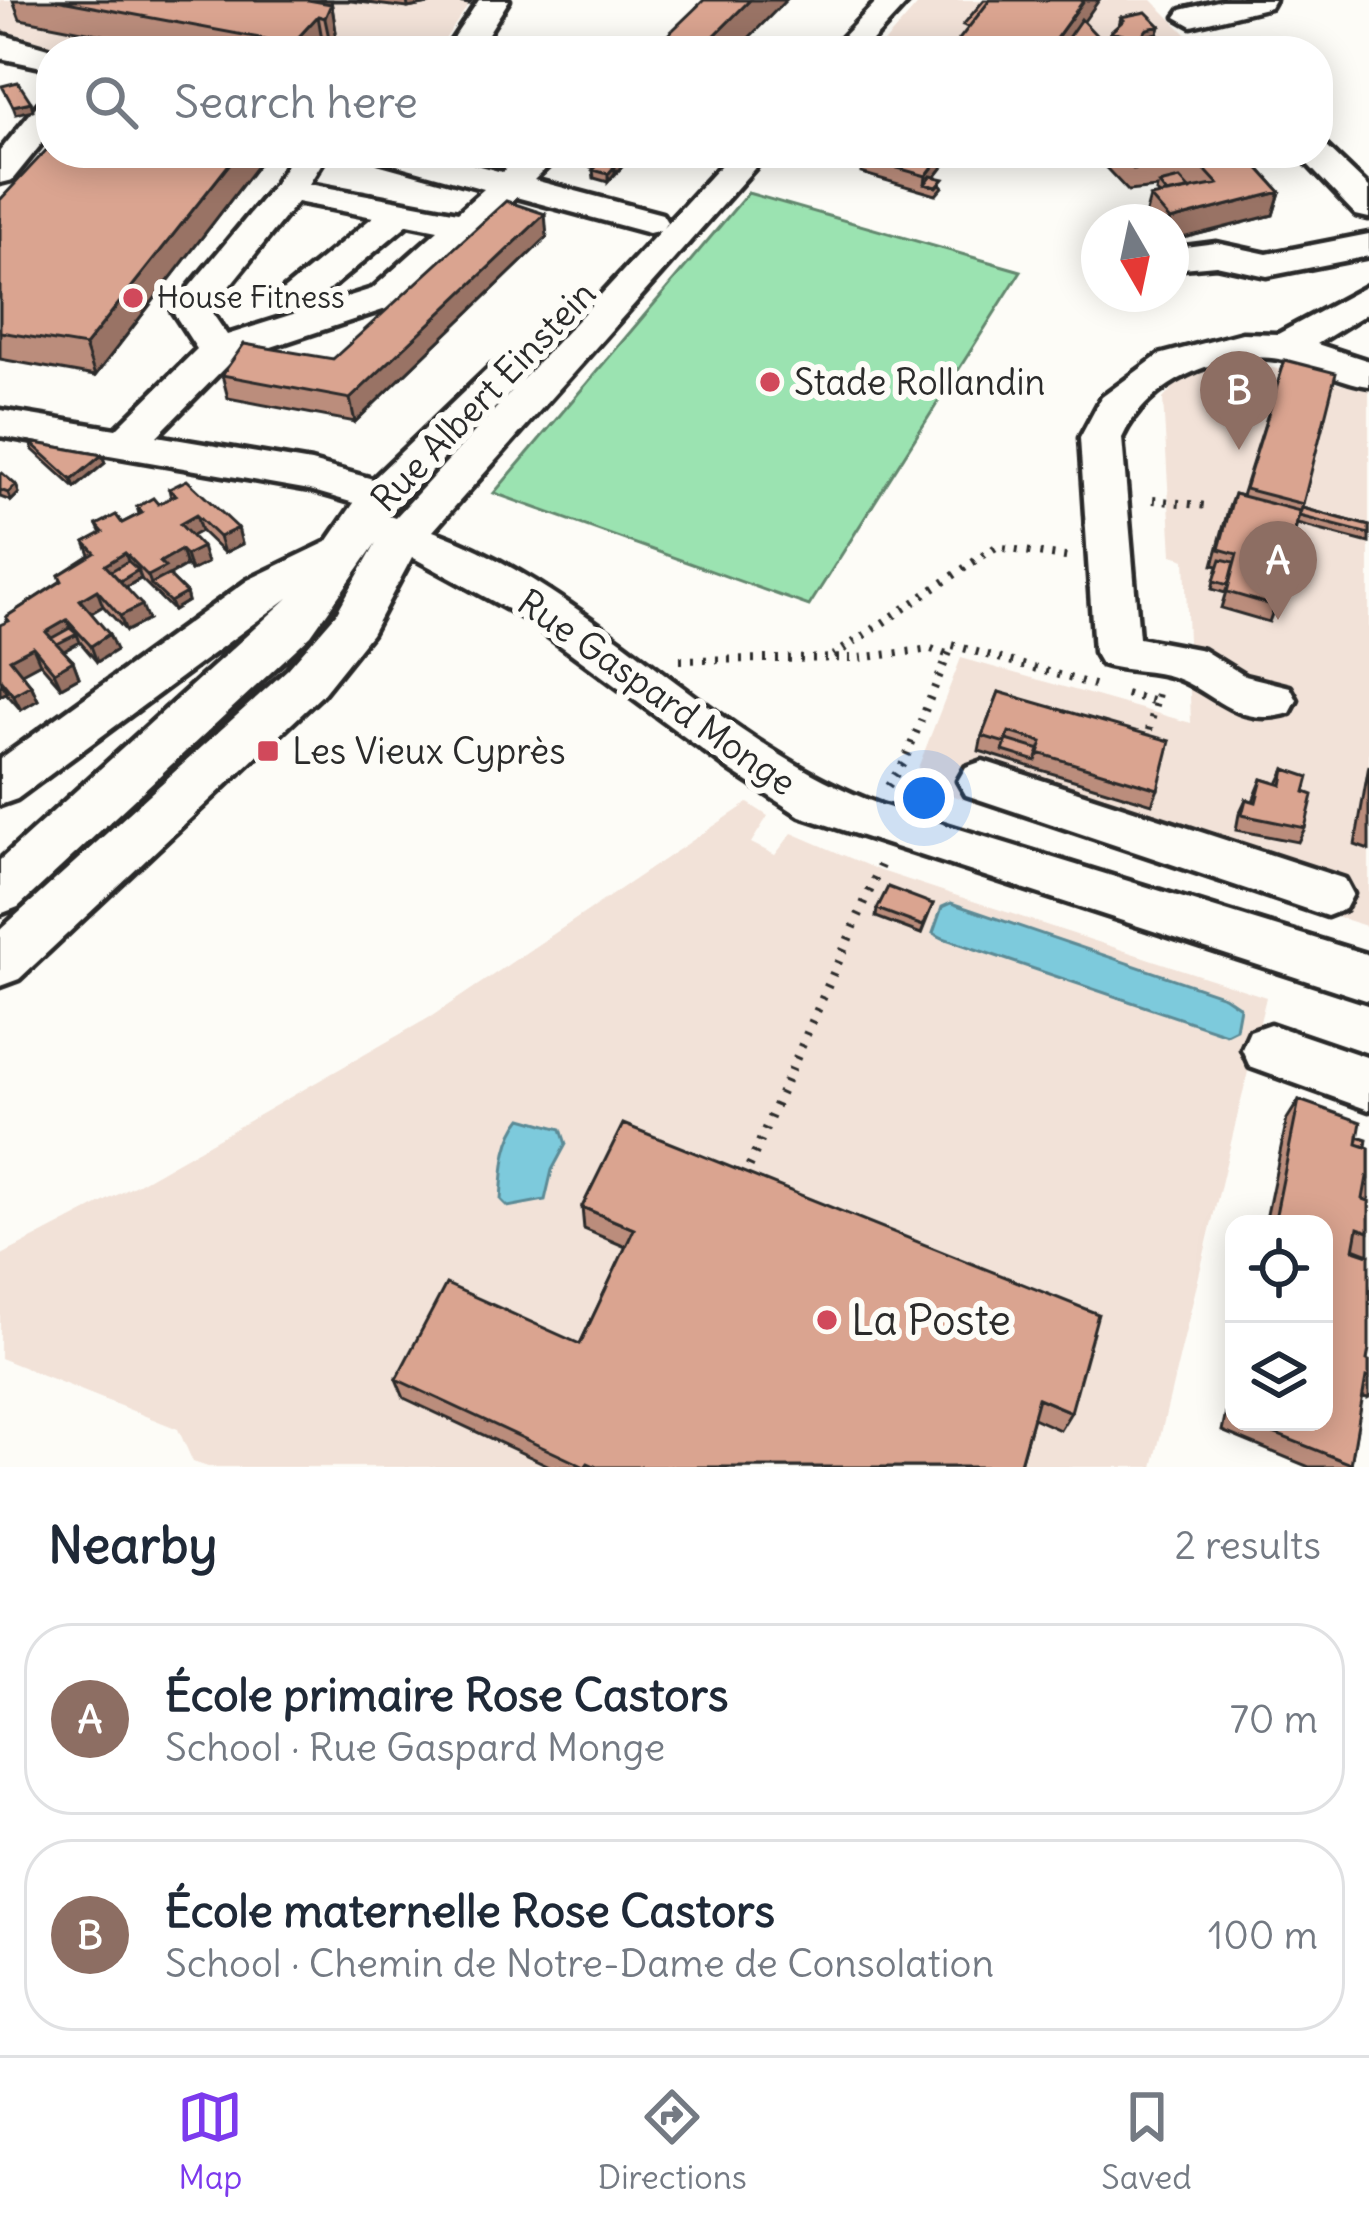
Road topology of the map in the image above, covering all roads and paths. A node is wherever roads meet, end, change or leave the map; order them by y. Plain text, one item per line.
1 (494, 0) edge
2 (855, 0) edge
3 (895, 0) edge
4 (1259, 0) edge
5 (1184, 8) edge
6 (471, 36) edge
7 (836, 36) edge
8 (846, 36) edge
9 (1209, 36) edge
10 (0, 44) edge
11 (36, 55) edge
12 (0, 76) edge
13 (36, 83) edge
14 (36, 129) edge
15 (302, 168) edge
16 (450, 168) edge
17 (529, 168) edge
18 (699, 168) edge
19 (736, 168) edge
20 (1329, 168) edge
21 (0, 173) edge
22 (512, 184) junction
23 (288, 190) junction
24 (1369, 207) edge
25 (402, 211) junction
26 (649, 222) junction
27 (469, 225) junction
28 (1369, 245) edge
29 (1189, 258) edge
30 (224, 270) junction
31 (1369, 296) edge
32 (304, 310) junction
33 (1285, 347) junction
34 (218, 351) junction
35 (1367, 374) edge
36 (0, 423) edge
37 (125, 444) junction
38 (1153, 500) dead end
39 (1207, 506) dead end
40 (373, 526) junction
41 (1108, 564) junction
42 (947, 654) dead end
43 (829, 658) junction
44 (632, 670) junction
45 (1273, 700) dead end
46 (1156, 702) dead end
47 (1145, 742) edge
48 (904, 762) dead end
49 (983, 782) dead end
50 (0, 785) edge
51 (870, 821) junction
52 (0, 892) edge
53 (1348, 900) edge
54 (1319, 962) junction
55 (0, 963) edge
56 (1369, 978) edge
57 (1270, 1049) dead end
58 (1369, 1084) edge
59 (739, 1190) edge

1 - 6 street
2 - 7 street
3 - 8 street
4 - 5 street
5 - 9 street
10 - 11 street
12 - 13 street
14 - 21 street
15 - 23 street
16 - 22 street
17 - 22 street
18 - 26 street, Rue Albert Einstein
19 - 40 street
20 - 24 street
22 - 26 street
22 - 27 street
23 - 25 street
23 - 30 street
25 - 27 street
25 - 32 street
26 - 40 street, Rue Albert Einstein
27 - 32 street
28 - 29 street
30 - 32 street
30 - 34 street
31 - 33 street
32 - 34 street
33 - 35 street
33 - 41 street
34 - 37 street
36 - 37 street, Rue Gaspard Monge
37 - 40 street, Rue Gaspard Monge
38 - 39 path
40 - 44 street, Rue Gaspard Monge
40 - 50 street
40 - 52 street, Rue Albert Einstein
40 - 55 street
41 - 43 path
41 - 45 street
42 - 43 path
43 - 44 path
44 - 51 street, Rue Gaspard Monge
46 - 47 path
48 - 51 path
49 - 53 street
51 - 54 street, Rue Gaspard Monge
51 - 59 path
53 - 54 street
54 - 56 street, Rue Gaspard Monge
57 - 58 street

